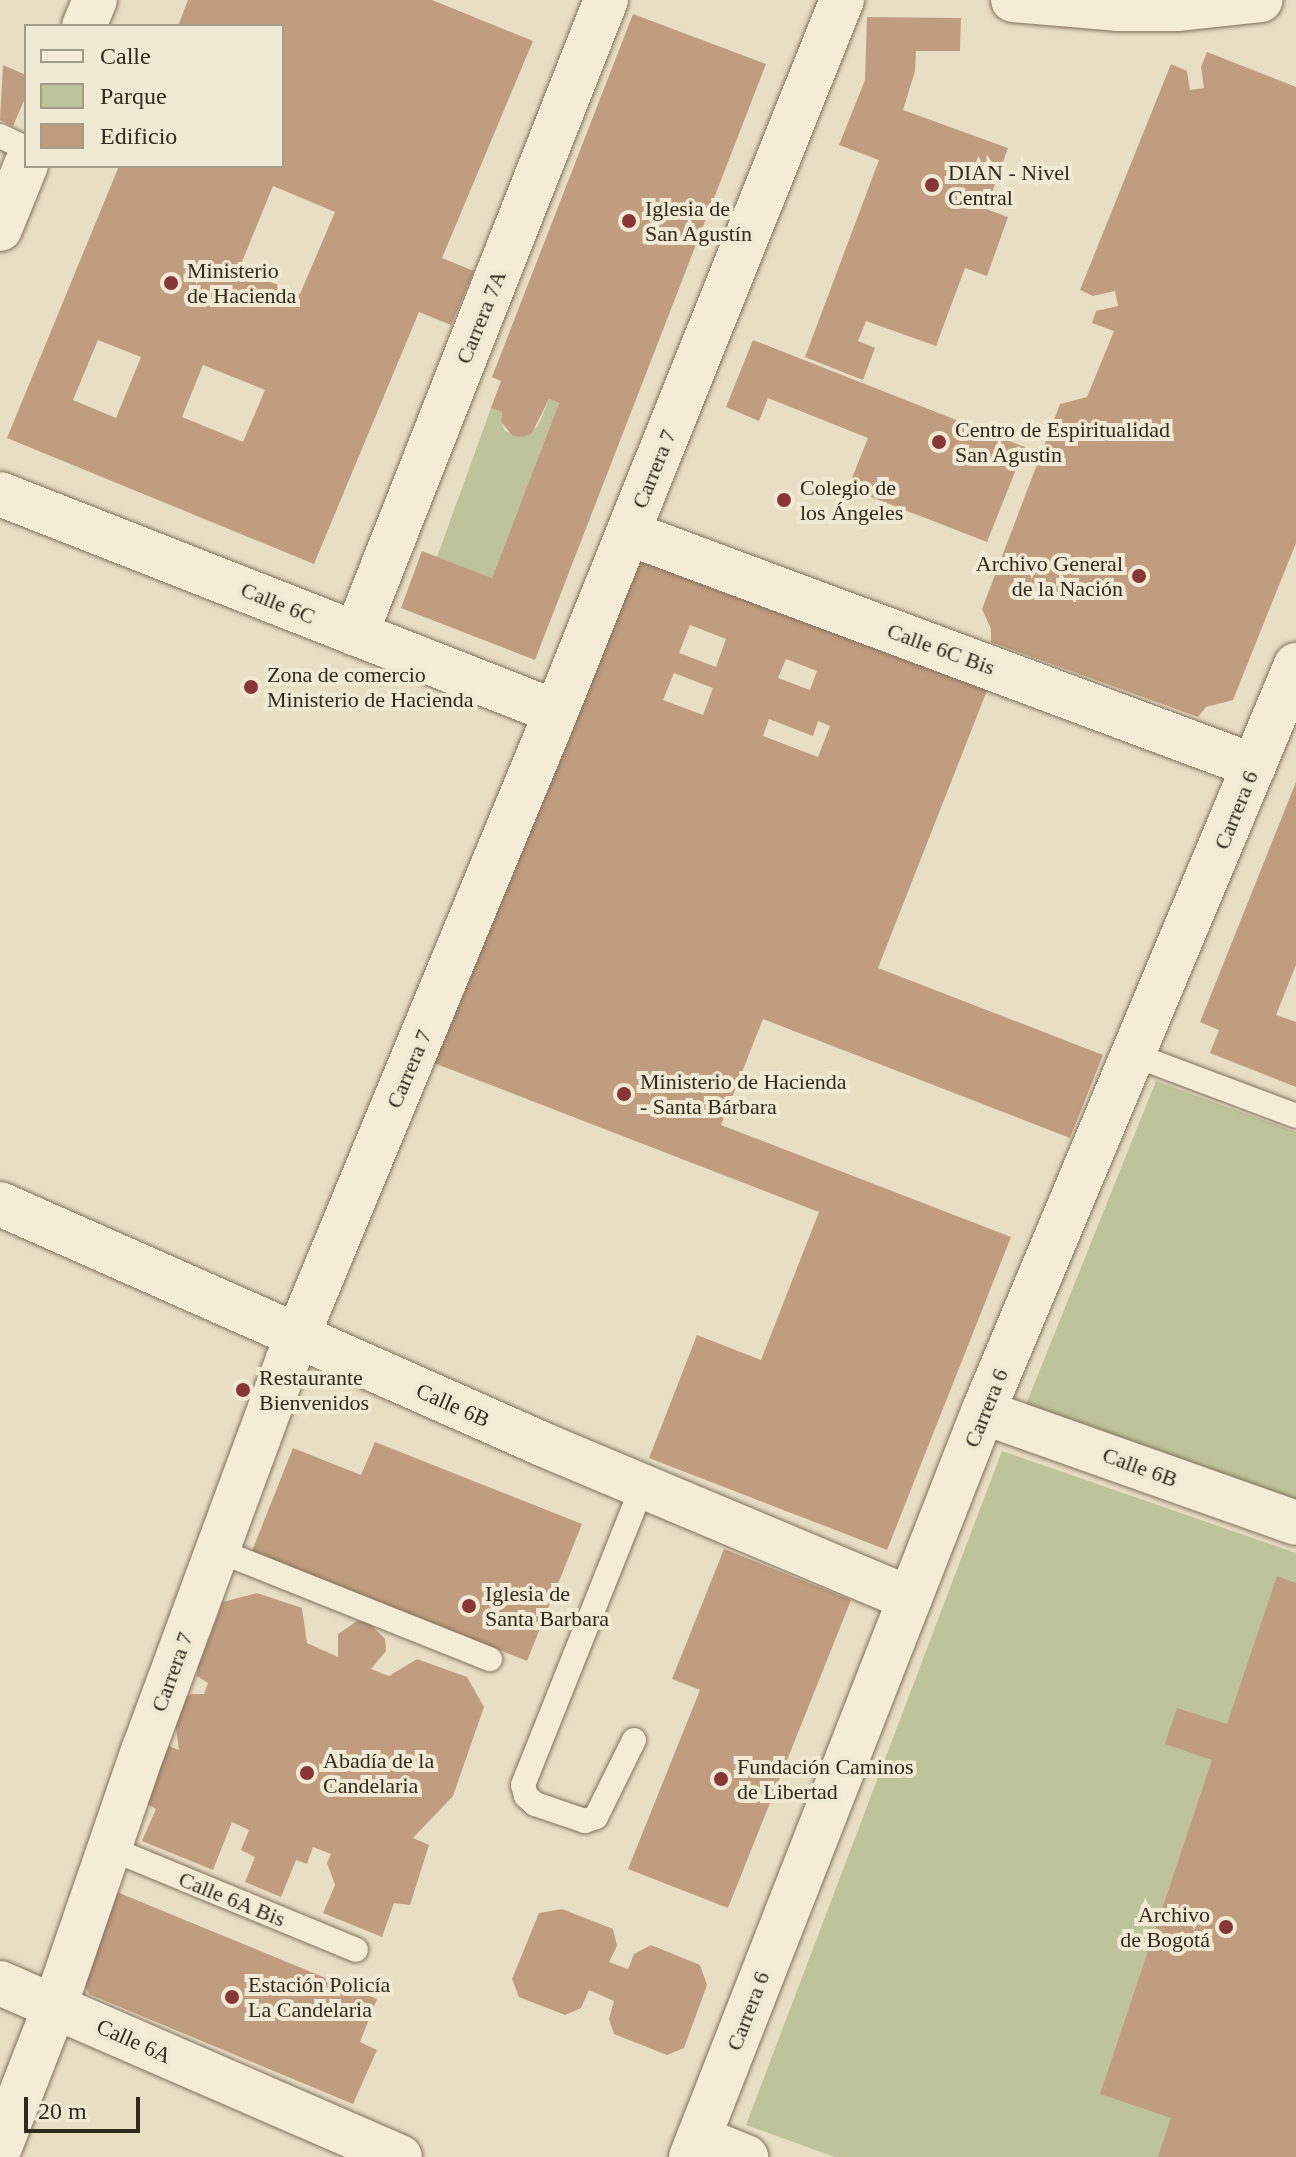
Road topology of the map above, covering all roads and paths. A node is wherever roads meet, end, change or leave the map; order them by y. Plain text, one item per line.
1 (95, 0) edge
2 (606, 0) edge
3 (842, 0) edge
4 (1013, 0) edge
5 (1261, 0) edge
6 (85, 24) edge
7 (0, 136) edge
8 (24, 147) edge
9 (25, 168) edge
10 (0, 229) edge
11 (0, 494) edge
12 (628, 533) junction
13 (356, 634) junction
14 (1296, 665) edge
15 (556, 712) junction
16 (1254, 766) junction
17 (1134, 1055) junction
18 (1296, 1116) edge
19 (0, 1204) edge
20 (297, 1337) junction
21 (983, 1412) junction
22 (642, 1487) junction
23 (1296, 1523) edge
24 (217, 1550) junction
25 (910, 1599) junction
26 (490, 1659) dead end
27 (634, 1740) dead end
28 (109, 1848) junction
29 (356, 1950) dead end
30 (0, 1983) edge
31 (55, 2006) junction
32 (0, 2147) edge
33 (695, 2148) edge
34 (400, 2157) edge
35 (746, 2157) edge

1 - 6 street
2 - 13 street, Carrera 7A
3 - 12 street, Carrera 7
4 - 5 street
7 - 8 lane
9 - 10 street
11 - 13 street, Calle 6C
12 - 15 street, Carrera 7
12 - 16 street, Calle 6C Bis
13 - 15 street, Calle 6C
14 - 16 street, Carrera 6
15 - 20 street, Carrera 7
16 - 17 street, Carrera 6
17 - 18 lane
17 - 21 street, Carrera 6
19 - 20 street, Calle 6B
20 - 22 street, Calle 6B
20 - 24 street, Carrera 7
21 - 23 street, Calle 6B
21 - 25 street, Carrera 6
22 - 25 street, Calle 6B
22 - 27 lane
24 - 26 lane
24 - 28 street, Carrera 7
25 - 33 street, Carrera 6
28 - 29 lane, Calle 6A Bis
28 - 31 street, Carrera 7
30 - 31 street, Calle 6A
31 - 32 street, Carrera 7
31 - 34 street, Calle 6A
33 - 35 street

